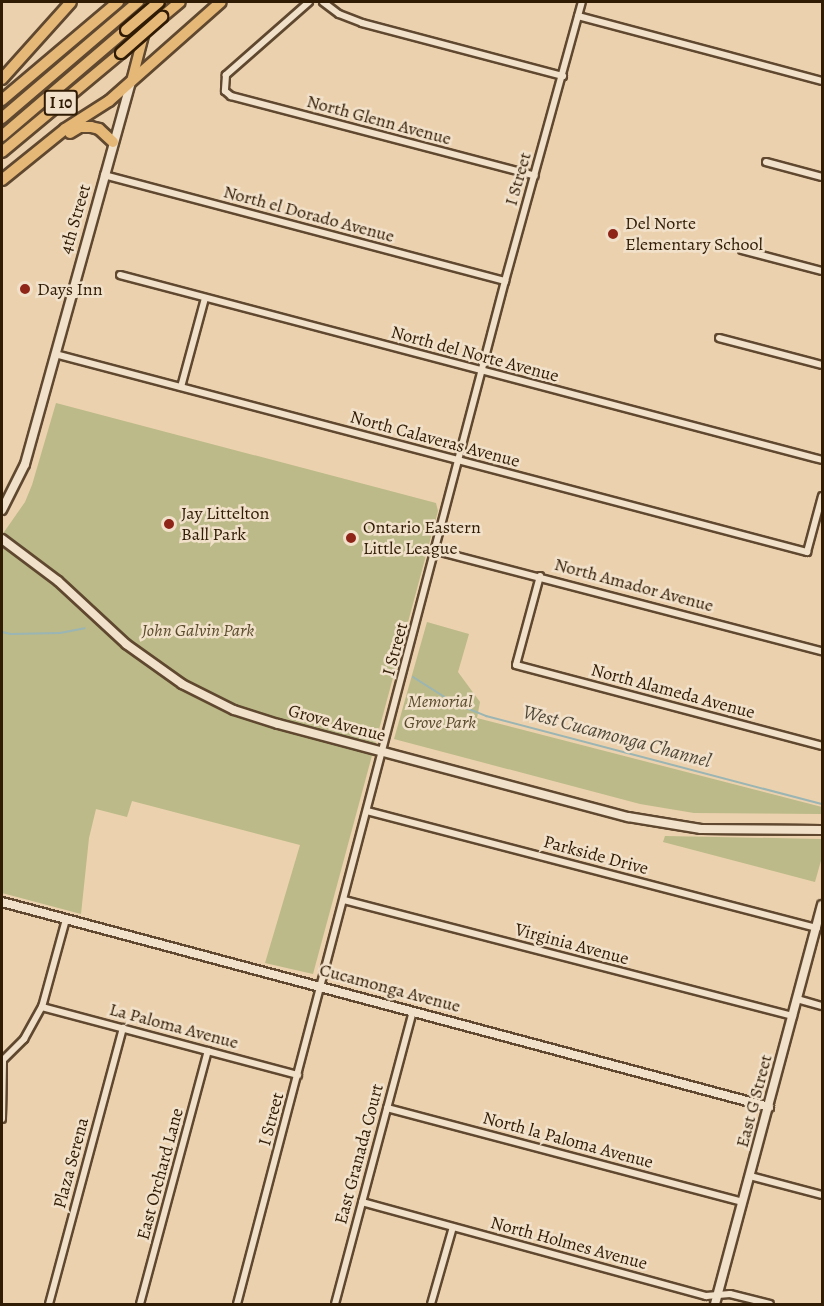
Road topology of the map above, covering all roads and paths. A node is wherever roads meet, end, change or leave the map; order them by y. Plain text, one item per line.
1 (71, 2) edge
2 (117, 2) edge
3 (152, 2) edge
4 (159, 2) edge
5 (180, 2) edge
6 (221, 2) edge
7 (309, 2) edge
8 (324, 2) edge
9 (582, 2) edge
10 (135, 3) edge
11 (578, 16) junction
12 (563, 76) junction
13 (2, 79) edge
14 (131, 81) junction
15 (822, 81) edge
16 (2, 100) edge
17 (2, 118) edge
18 (2, 136) edge
19 (114, 142) junction
20 (49, 145) junction
21 (2, 152) edge
22 (766, 162) dead end
23 (104, 175) junction
24 (535, 176) junction
25 (822, 177) edge
26 (2, 180) edge
27 (741, 250) dead end
28 (822, 271) edge
29 (120, 275) dead end
30 (506, 281) junction
31 (205, 298) junction
32 (719, 338) dead end
33 (55, 354) junction
34 (822, 365) edge
35 (482, 371) junction
36 (181, 387) junction
37 (822, 460) edge
38 (459, 461) junction
39 (822, 495) edge
40 (2, 510) edge
41 (2, 539) edge
42 (437, 550) junction
43 (540, 576) junction
44 (822, 651) edge
45 (822, 746) edge
46 (382, 752) junction
47 (367, 811) junction
48 (822, 830) edge
49 (344, 900) junction
50 (2, 903) edge
51 (822, 905) edge
52 (66, 919) junction
53 (816, 928) junction
54 (321, 987) junction
55 (798, 999) junction
56 (822, 1006) edge
57 (42, 1007) junction
58 (413, 1011) junction
59 (793, 1016) junction
60 (123, 1028) junction
61 (208, 1051) junction
62 (2, 1060) edge
63 (298, 1075) junction
64 (387, 1107) junction
65 (769, 1107) junction
66 (2, 1119) edge
67 (750, 1176) junction
68 (822, 1195) edge
69 (362, 1202) junction
70 (742, 1202) junction
71 (453, 1227) junction
72 (718, 1295) junction
73 (49, 1305) edge
74 (140, 1305) edge
75 (237, 1305) edge
76 (334, 1305) edge
77 (431, 1305) edge
78 (715, 1305) edge
79 (770, 1305) edge

1 - 13 highway
2 - 16 highway, I 10
3 - 14 main road, 4th Street
4 - 18 highway, bridge
5 - 21 highway, I 10, bridge
6 - 14 highway
7 - 24 street, North Glenn Avenue
8 - 12 street
9 - 11 street, I Street
10 - 17 highway
11 - 12 street, I Street
11 - 15 street
12 - 24 street, I Street
14 - 19 main road, 4th Street
14 - 20 highway
19 - 20 highway
19 - 23 main road, 4th Street
20 - 26 highway
22 - 25 street
23 - 30 street, North el Dorado Avenue
23 - 33 main road, 4th Street
24 - 30 street, I Street
27 - 28 street
29 - 31 street, North del Norte Avenue
30 - 35 street, I Street
31 - 35 street, North del Norte Avenue
31 - 36 street
32 - 34 street
33 - 36 street, North Calaveras Avenue
33 - 40 main road, 4th Street
35 - 37 street, North del Norte Avenue
35 - 38 street, I Street
36 - 38 street, North Calaveras Avenue
38 - 39 street, North Calaveras Avenue
38 - 42 street, I Street
41 - 46 main road, Grove Avenue
42 - 43 street, North Amador Avenue
42 - 46 street, I Street
43 - 44 street, North Amador Avenue
43 - 45 street, North Alameda Avenue
46 - 47 street, I Street
46 - 48 main road, Grove Avenue
47 - 49 street, I Street
47 - 53 street, Parkside Drive
49 - 54 street, I Street
49 - 59 street, Virginia Avenue
50 - 52 main road, Cucamonga Avenue
51 - 53 main road, East G Street
52 - 54 main road, Cucamonga Avenue
52 - 57 street
53 - 55 main road, East G Street
54 - 58 main road, Cucamonga Avenue
54 - 63 street, I Street
55 - 56 street
55 - 59 main road, East G Street
57 - 60 street, La Paloma Avenue
57 - 62 street
58 - 64 street, East Granada Court
58 - 65 main road, Cucamonga Avenue
59 - 65 main road, East G Street
60 - 61 street, La Paloma Avenue
60 - 73 street, Plaza Serena
61 - 63 street, La Paloma Avenue
61 - 74 street, East Orchard Lane
62 - 66 street
63 - 75 street, I Street
64 - 69 street, East Granada Court
64 - 70 street, North la Paloma Avenue
65 - 67 main road, East G Street
67 - 68 street
67 - 70 main road, East G Street
69 - 71 street, North Holmes Avenue
69 - 76 street, East Granada Court
70 - 72 main road, East G Street
71 - 72 street, North Holmes Avenue
71 - 77 street
72 - 78 main road, East G Street
72 - 79 street, North Holmes Avenue

